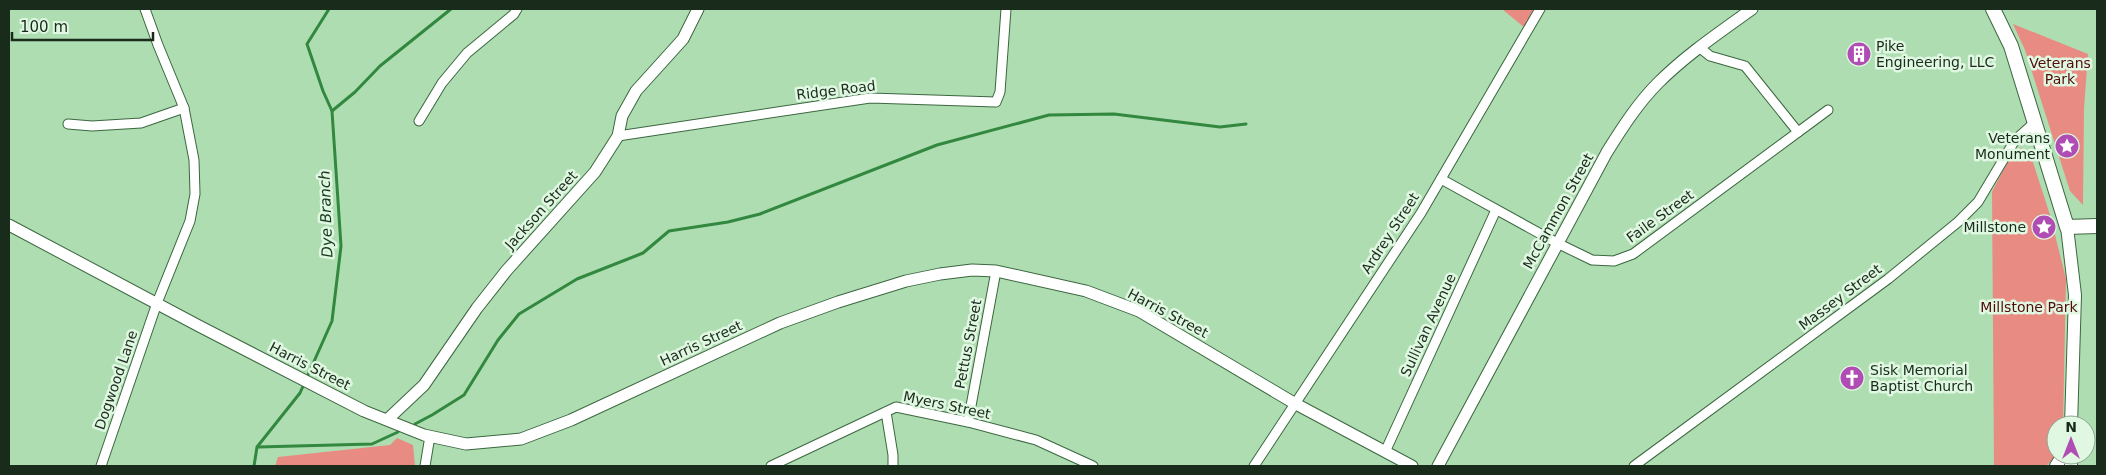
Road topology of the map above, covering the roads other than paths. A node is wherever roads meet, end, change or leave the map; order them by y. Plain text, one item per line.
1 (145, 9) edge
2 (517, 9) edge
3 (698, 9) edge
4 (1006, 9) edge
5 (1540, 9) edge
6 (1752, 9) edge
7 (1993, 9) edge
8 (1699, 47) junction
9 (184, 108) junction
10 (1828, 110) dead end
11 (419, 121) dead end
12 (2034, 123) junction
13 (68, 124) dead end
14 (1798, 132) junction
15 (618, 136) junction
16 (1441, 179) junction
17 (1496, 210) junction
18 (9, 225) edge
19 (2097, 226) edge
20 (2067, 227) junction
21 (1557, 243) junction
22 (996, 271) junction
23 (157, 303) junction
24 (1294, 403) junction
25 (886, 412) junction
26 (2071, 415) edge
27 (388, 420) junction
28 (968, 422) junction
29 (430, 436) junction
30 (1385, 452) junction
31 (101, 466) edge
32 (425, 466) edge
33 (771, 466) edge
34 (893, 466) edge
35 (1093, 466) edge
36 (1254, 466) edge
37 (1412, 466) edge
38 (1438, 466) edge
39 (1634, 466) edge

1 - 9 street, Dogwood Lane
2 - 11 street
3 - 15 street, Jackson Street
4 - 15 street, Ridge Road
5 - 16 street, Ardrey Street
6 - 8 street, McCammon Street
7 - 12 main road
8 - 14 street
8 - 21 street, McCammon Street
9 - 13 street
9 - 23 street, Dogwood Lane
10 - 14 street, Faile Street
12 - 20 main road
12 - 39 street, Massey Street
14 - 21 street, Faile Street
15 - 27 street, Jackson Street
16 - 17 street, Faile Street
16 - 24 street, Ardrey Street
17 - 21 street, Faile Street
17 - 30 street, Sullivan Avenue
18 - 23 street, Harris Street
19 - 20 main road
20 - 26 main road
21 - 38 street, McCammon Street
22 - 24 street, Harris Street
22 - 28 street, Pettus Street
22 - 29 street, Harris Street
23 - 27 street, Harris Street
23 - 31 street, Dogwood Lane
24 - 30 street, Harris Street
24 - 36 street, Ardrey Street
25 - 28 street, Myers Street
25 - 33 street, Myers Street
25 - 34 street
27 - 29 street, Harris Street
28 - 35 street, Myers Street
29 - 32 street
30 - 37 street, Harris Street

